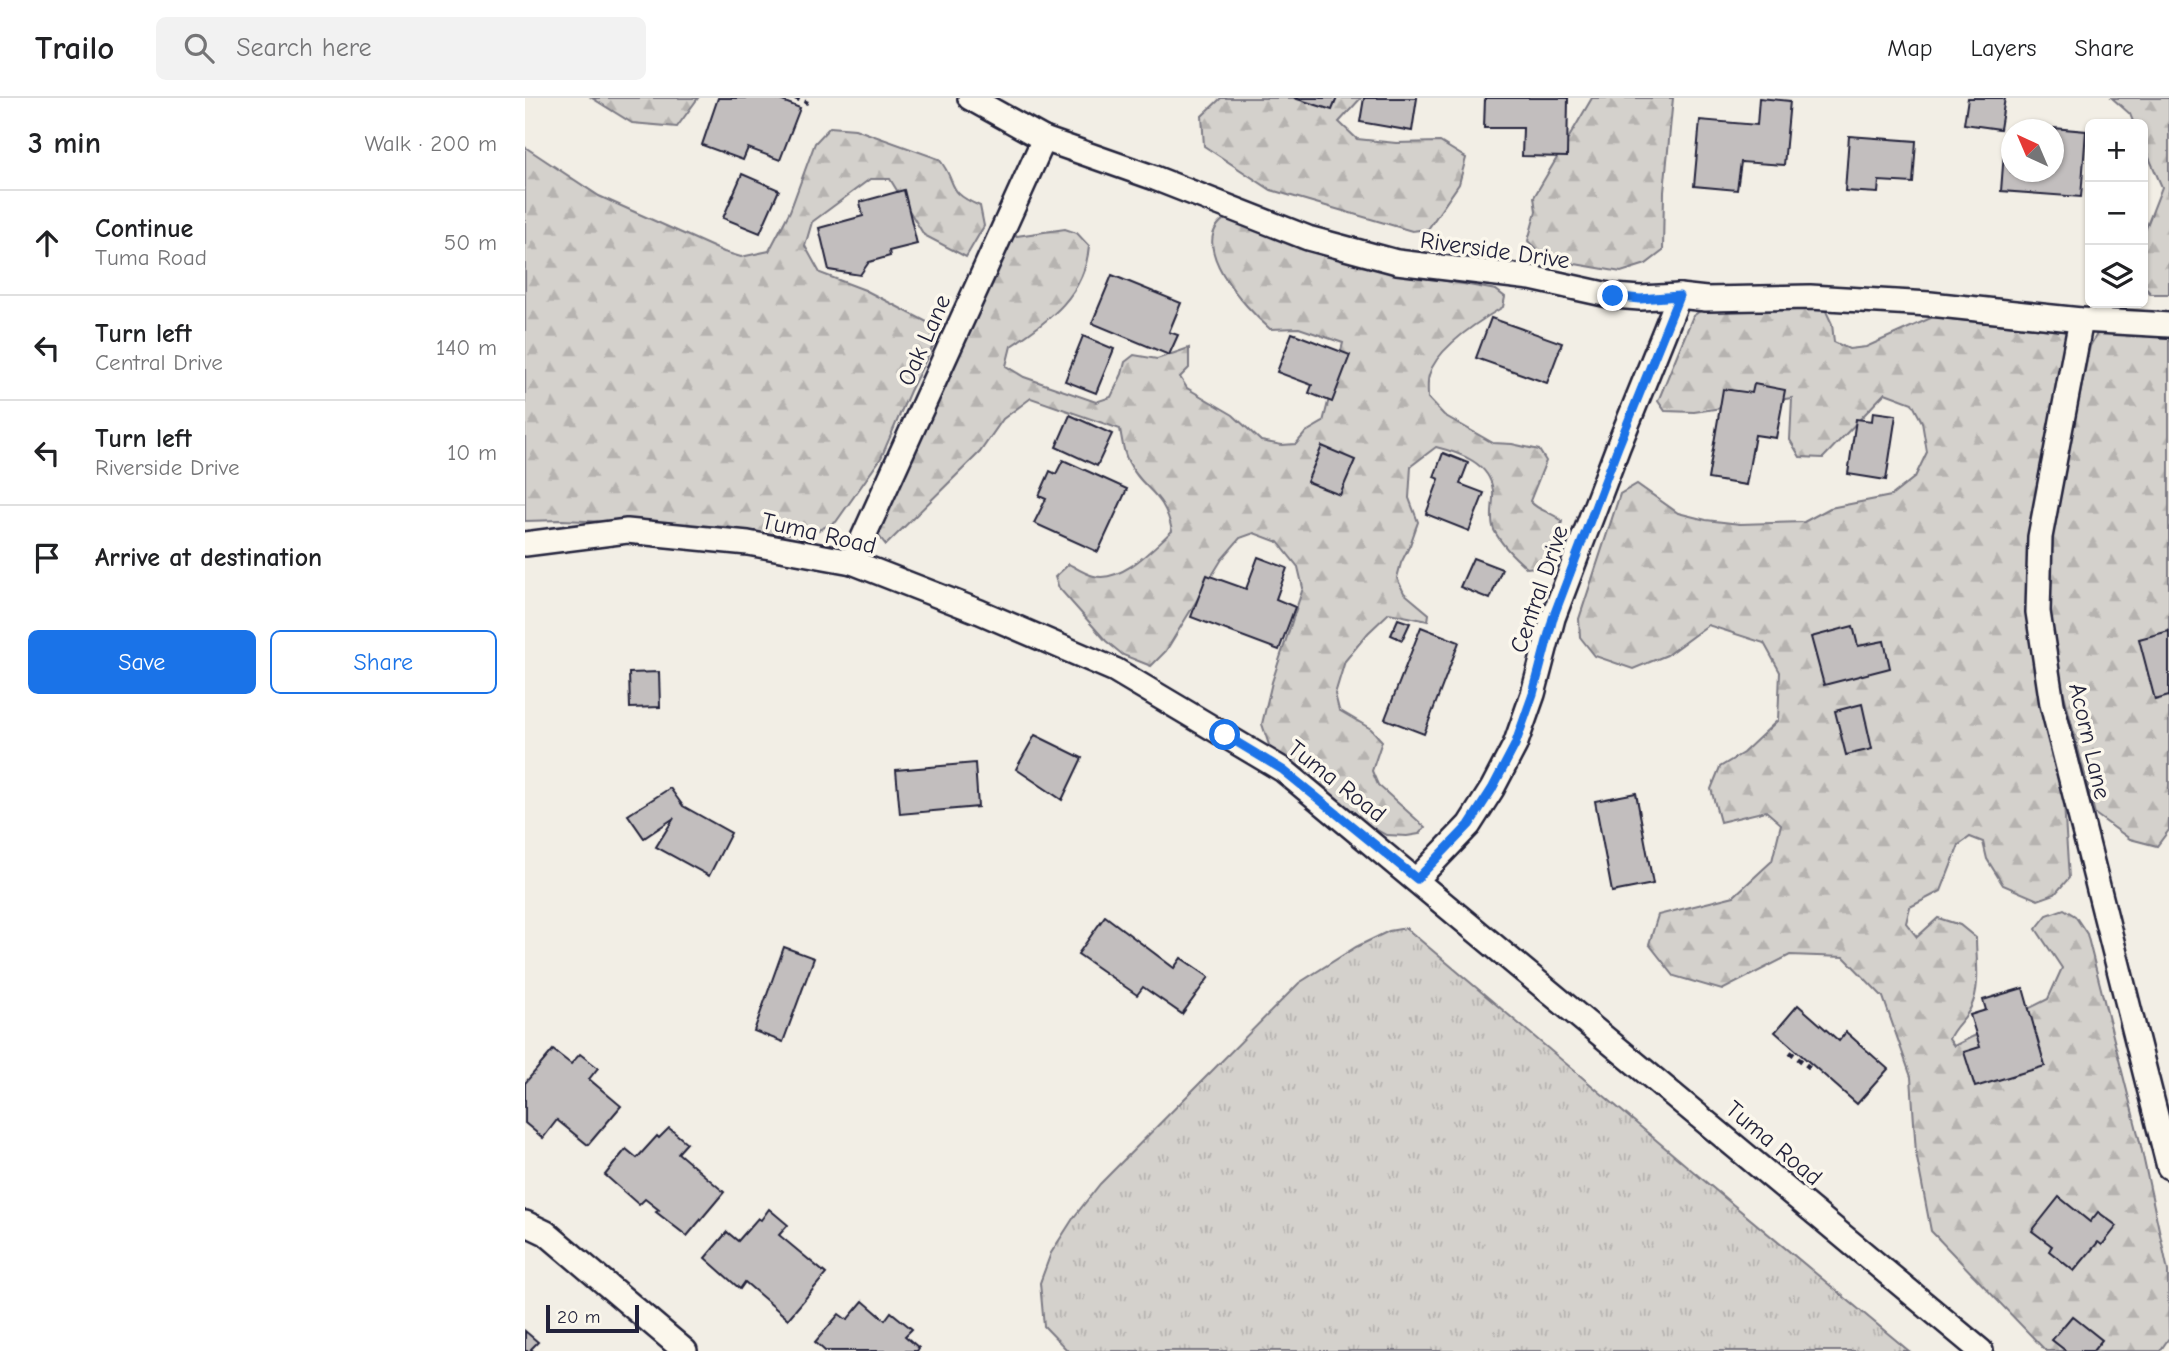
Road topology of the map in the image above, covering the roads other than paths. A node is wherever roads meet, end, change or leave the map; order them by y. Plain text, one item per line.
1 (970, 98) edge
2 (1044, 139) junction
3 (1679, 296) junction
4 (2081, 320) junction
5 (2169, 325) edge
6 (525, 544) edge
7 (852, 562) junction
8 (1417, 879) junction
9 (2169, 1167) edge
10 (525, 1223) edge
11 (685, 1351) edge
12 (1981, 1351) edge

1 - 2 street, Riverside Drive
2 - 3 street, Riverside Drive
2 - 7 street, Oak Lane
3 - 4 street, Riverside Drive
3 - 8 street, Central Drive
4 - 5 street, Riverside Drive
4 - 9 street, Acorn Lane
6 - 7 street, Tuma Road
7 - 8 street, Tuma Road
8 - 12 street, Tuma Road
10 - 11 street

